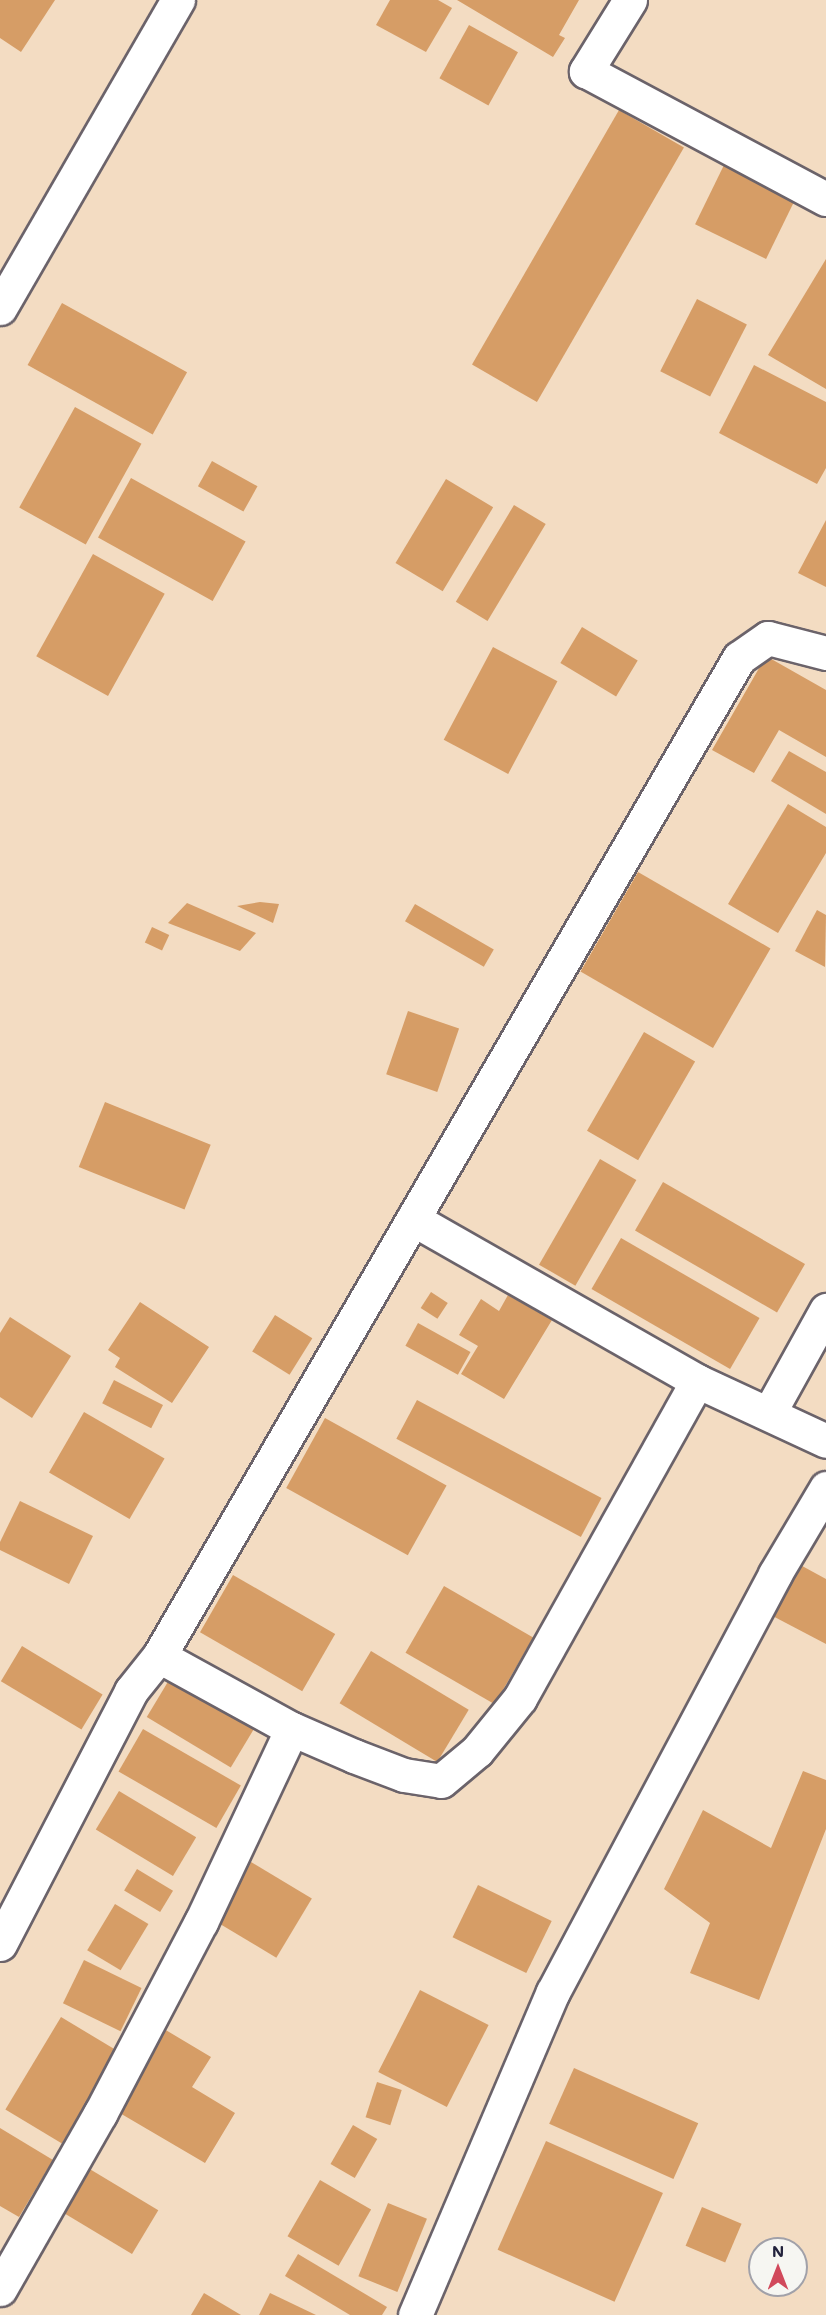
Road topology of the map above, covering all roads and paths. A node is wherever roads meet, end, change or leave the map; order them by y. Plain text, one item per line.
1 (178, 0) edge
2 (630, 0) edge
3 (826, 199) edge
4 (0, 308) edge
5 (826, 652) edge
6 (413, 1219) junction
7 (826, 1310) edge
8 (697, 1381) junction
9 (769, 1413) junction
10 (826, 1442) edge
11 (826, 1488) edge
12 (159, 1656) junction
13 (292, 1730) junction
14 (0, 1944) edge
15 (0, 2289) edge
16 (427, 2310) edge

1 - 4 street
2 - 3 street
5 - 6 street
6 - 8 street
6 - 12 street
7 - 9 street
8 - 9 street
8 - 13 street
9 - 10 street
11 - 16 street
12 - 13 street
12 - 14 street
13 - 15 street

